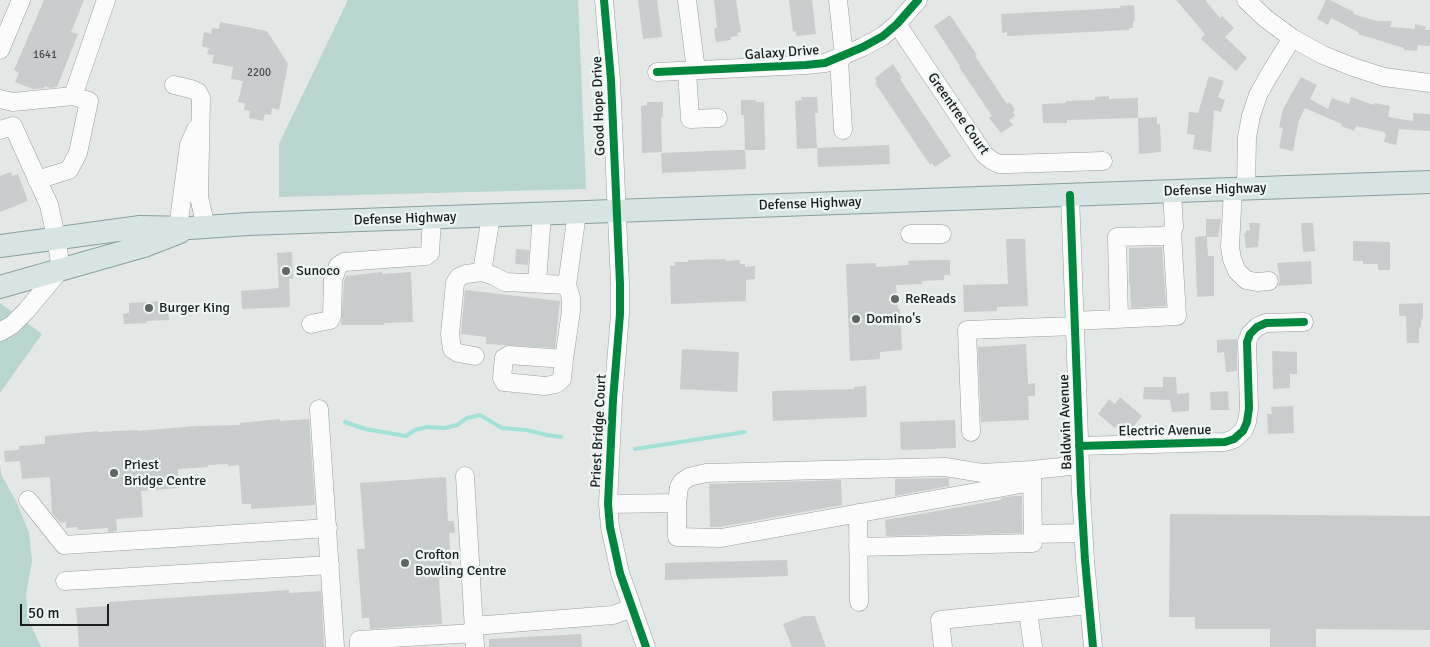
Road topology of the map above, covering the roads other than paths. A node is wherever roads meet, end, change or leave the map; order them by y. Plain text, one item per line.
1 (21, 0) edge
2 (106, 0) edge
3 (604, 0) edge
4 (687, 0) edge
5 (838, 0) edge
6 (918, 0) edge
7 (1246, 0) edge
8 (6, 18) edge
9 (897, 24) junction
10 (1292, 38) junction
11 (0, 50) edge
12 (842, 57) junction
13 (692, 71) junction
14 (658, 72) dead end
15 (1430, 83) edge
16 (174, 86) dead end
17 (73, 96) junction
18 (0, 99) edge
19 (718, 118) dead end
20 (201, 120) junction
21 (0, 130) edge
22 (843, 130) dead end
23 (1102, 161) dead end
24 (37, 180) junction
25 (1430, 182) edge
26 (1240, 188) junction
27 (1172, 192) junction
28 (1070, 195) junction
29 (616, 212) junction
30 (577, 213) junction
31 (542, 214) junction
32 (491, 216) junction
33 (432, 218) junction
34 (191, 227) junction
35 (1172, 232) junction
36 (910, 234) dead end
37 (942, 234) dead end
38 (56, 237) junction
39 (0, 246) edge
40 (61, 269) junction
41 (482, 272) junction
42 (1269, 281) dead end
43 (537, 283) junction
44 (566, 285) junction
45 (0, 288) edge
46 (1119, 318) junction
47 (1304, 322) dead end
48 (1075, 323) junction
49 (311, 324) dead end
50 (0, 332) edge
51 (476, 356) dead end
52 (564, 359) dead end
53 (319, 409) dead end
54 (971, 432) dead end
55 (1079, 446) junction
56 (1080, 465) junction
57 (465, 476) dead end
58 (1032, 476) junction
59 (28, 500) dead end
60 (677, 503) junction
61 (608, 504) junction
62 (858, 513) junction
63 (328, 528) junction
64 (1083, 533) junction
65 (1033, 534) junction
66 (858, 547) junction
67 (330, 565) junction
68 (65, 581) dead end
69 (859, 602) dead end
70 (1089, 605) junction
71 (632, 608) junction
72 (1028, 612) junction
73 (474, 635) edge
74 (334, 647) edge
75 (359, 647) edge
76 (646, 647) edge
77 (943, 647) edge
78 (1033, 647) edge
79 (1093, 647) edge

1 - 8 street
2 - 17 street
3 - 29 street, Good Hope Drive
4 - 13 street
5 - 12 street
6 - 9 street, Galaxy Drive
7 - 10 street
8 - 11 street
9 - 12 street, Galaxy Drive
9 - 23 street, Greentree Court
10 - 15 street
10 - 26 street
12 - 13 street, Galaxy Drive
12 - 22 street
13 - 14 street, Galaxy Drive
13 - 19 street
16 - 20 street
17 - 18 street
17 - 24 street
20 - 34 street
20 - 34 street
21 - 24 street
24 - 38 street
25 - 26 main road, Defense Highway
26 - 27 main road, Defense Highway
26 - 42 street
27 - 28 main road, Defense Highway
27 - 35 street
28 - 29 main road, Defense Highway
28 - 48 street, Baldwin Avenue
29 - 30 main road, Defense Highway
29 - 61 street, Priest Bridge Court
30 - 31 main road, Defense Highway
30 - 44 street
31 - 32 main road, Defense Highway
31 - 43 street
32 - 33 main road, Defense Highway
32 - 41 street
33 - 34 main road, Defense Highway
33 - 49 street
34 - 38 main road, Defense Highway
34 - 40 main road, Defense Highway
35 - 46 street
35 - 46 street
36 - 37 street
38 - 39 main road, Defense Highway
38 - 40 street
40 - 45 main road, Defense Highway
40 - 50 street
41 - 43 street
41 - 51 street
43 - 44 street
44 - 52 street
46 - 48 street
47 - 55 street, Electric Avenue
48 - 54 street
48 - 55 street, Baldwin Avenue
53 - 63 street
55 - 56 street, Baldwin Avenue
56 - 58 street
56 - 64 street, Baldwin Avenue
57 - 73 street
58 - 60 street
58 - 62 street
58 - 65 street
59 - 63 street
60 - 61 street
60 - 62 street
61 - 71 street, Priest Bridge Court
62 - 66 street
63 - 67 street
64 - 65 street
64 - 70 street, Baldwin Avenue
65 - 66 street
66 - 69 street
67 - 68 street
67 - 74 street
70 - 72 street
70 - 79 street, Baldwin Avenue
71 - 73 street
71 - 76 street, Priest Bridge Court
72 - 77 street
72 - 78 street
73 - 75 street

